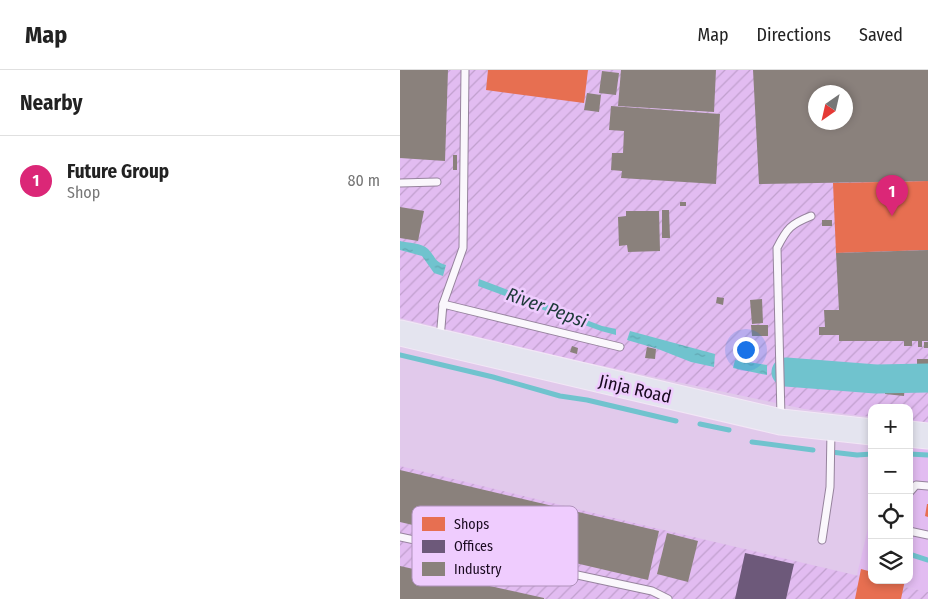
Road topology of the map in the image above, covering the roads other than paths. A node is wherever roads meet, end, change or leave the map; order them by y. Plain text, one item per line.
1 (465, 70) edge
2 (437, 182) dead end
3 (400, 183) edge
4 (811, 216) dead end
5 (443, 304) junction
6 (400, 334) edge
7 (440, 344) junction
8 (620, 347) dead end
9 (781, 422) junction
10 (831, 428) junction
11 (868, 432) edge
12 (913, 434) edge
13 (928, 436) edge
14 (928, 486) edge
15 (913, 488) edge
16 (913, 532) edge
17 (928, 535) edge
18 (822, 540) dead end
19 (578, 574) edge
20 (668, 599) edge

1 - 5 lane
2 - 3 lane
4 - 9 lane
5 - 7 lane
5 - 8 lane
6 - 7 highway, Jinja Road
7 - 9 highway, Jinja Road
9 - 10 highway, Jinja Road
10 - 11 highway, Jinja Road
10 - 18 lane
12 - 13 highway
14 - 15 lane
16 - 17 lane
19 - 20 lane

